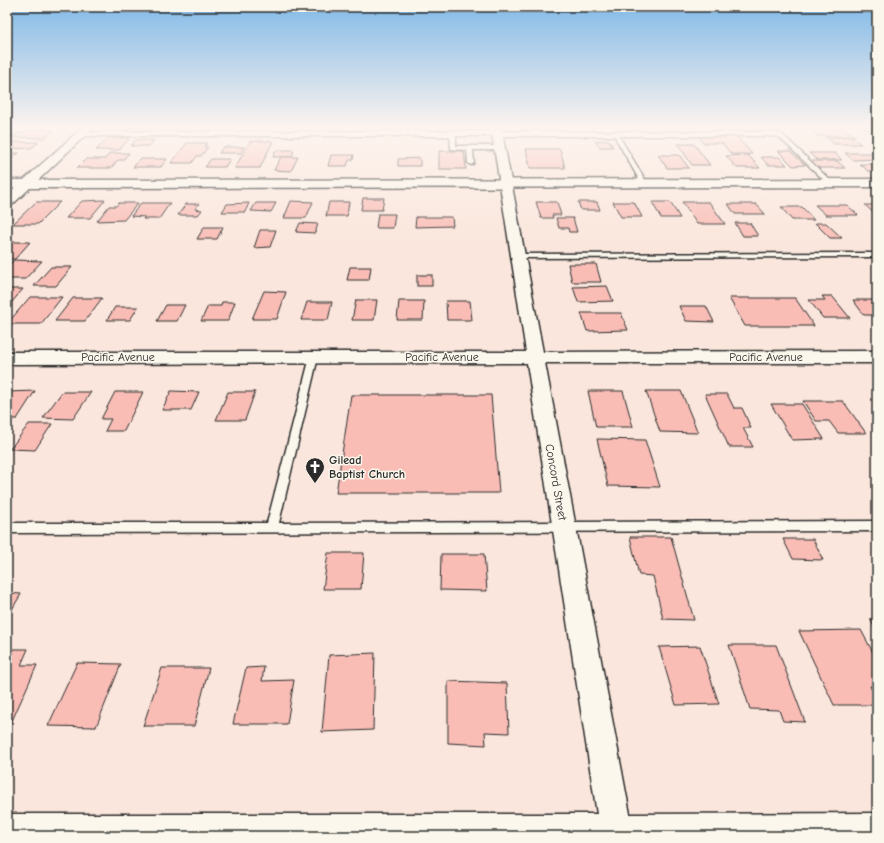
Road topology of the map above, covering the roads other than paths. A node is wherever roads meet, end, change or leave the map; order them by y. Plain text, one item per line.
1 (47, 166) edge
2 (503, 166) edge
3 (635, 166) edge
4 (813, 166) edge
5 (644, 183) junction
6 (830, 183) junction
7 (877, 183) edge
8 (7, 184) edge
9 (27, 184) junction
10 (505, 184) junction
11 (7, 202) edge
12 (877, 255) edge
13 (518, 256) junction
14 (314, 357) junction
15 (535, 357) junction
16 (877, 357) edge
17 (7, 358) edge
18 (877, 526) edge
19 (272, 527) junction
20 (564, 527) junction
21 (7, 528) edge
22 (877, 830) edge
23 (7, 831) edge
24 (617, 833) edge

1 - 9 street
2 - 10 street, Concord Street
3 - 5 lane
4 - 6 lane
5 - 6 main road
5 - 10 main road
6 - 7 main road
8 - 9 main road
9 - 10 main road
9 - 11 street
10 - 13 street, Concord Street
12 - 13 lane
13 - 15 street, Concord Street
14 - 15 street, Pacific Avenue
14 - 17 street, Pacific Avenue
14 - 19 lane
15 - 16 street, Pacific Avenue
15 - 20 street, Concord Street
18 - 20 lane
19 - 20 lane
19 - 21 lane
20 - 24 street, Concord Street
22 - 24 street
23 - 24 street

